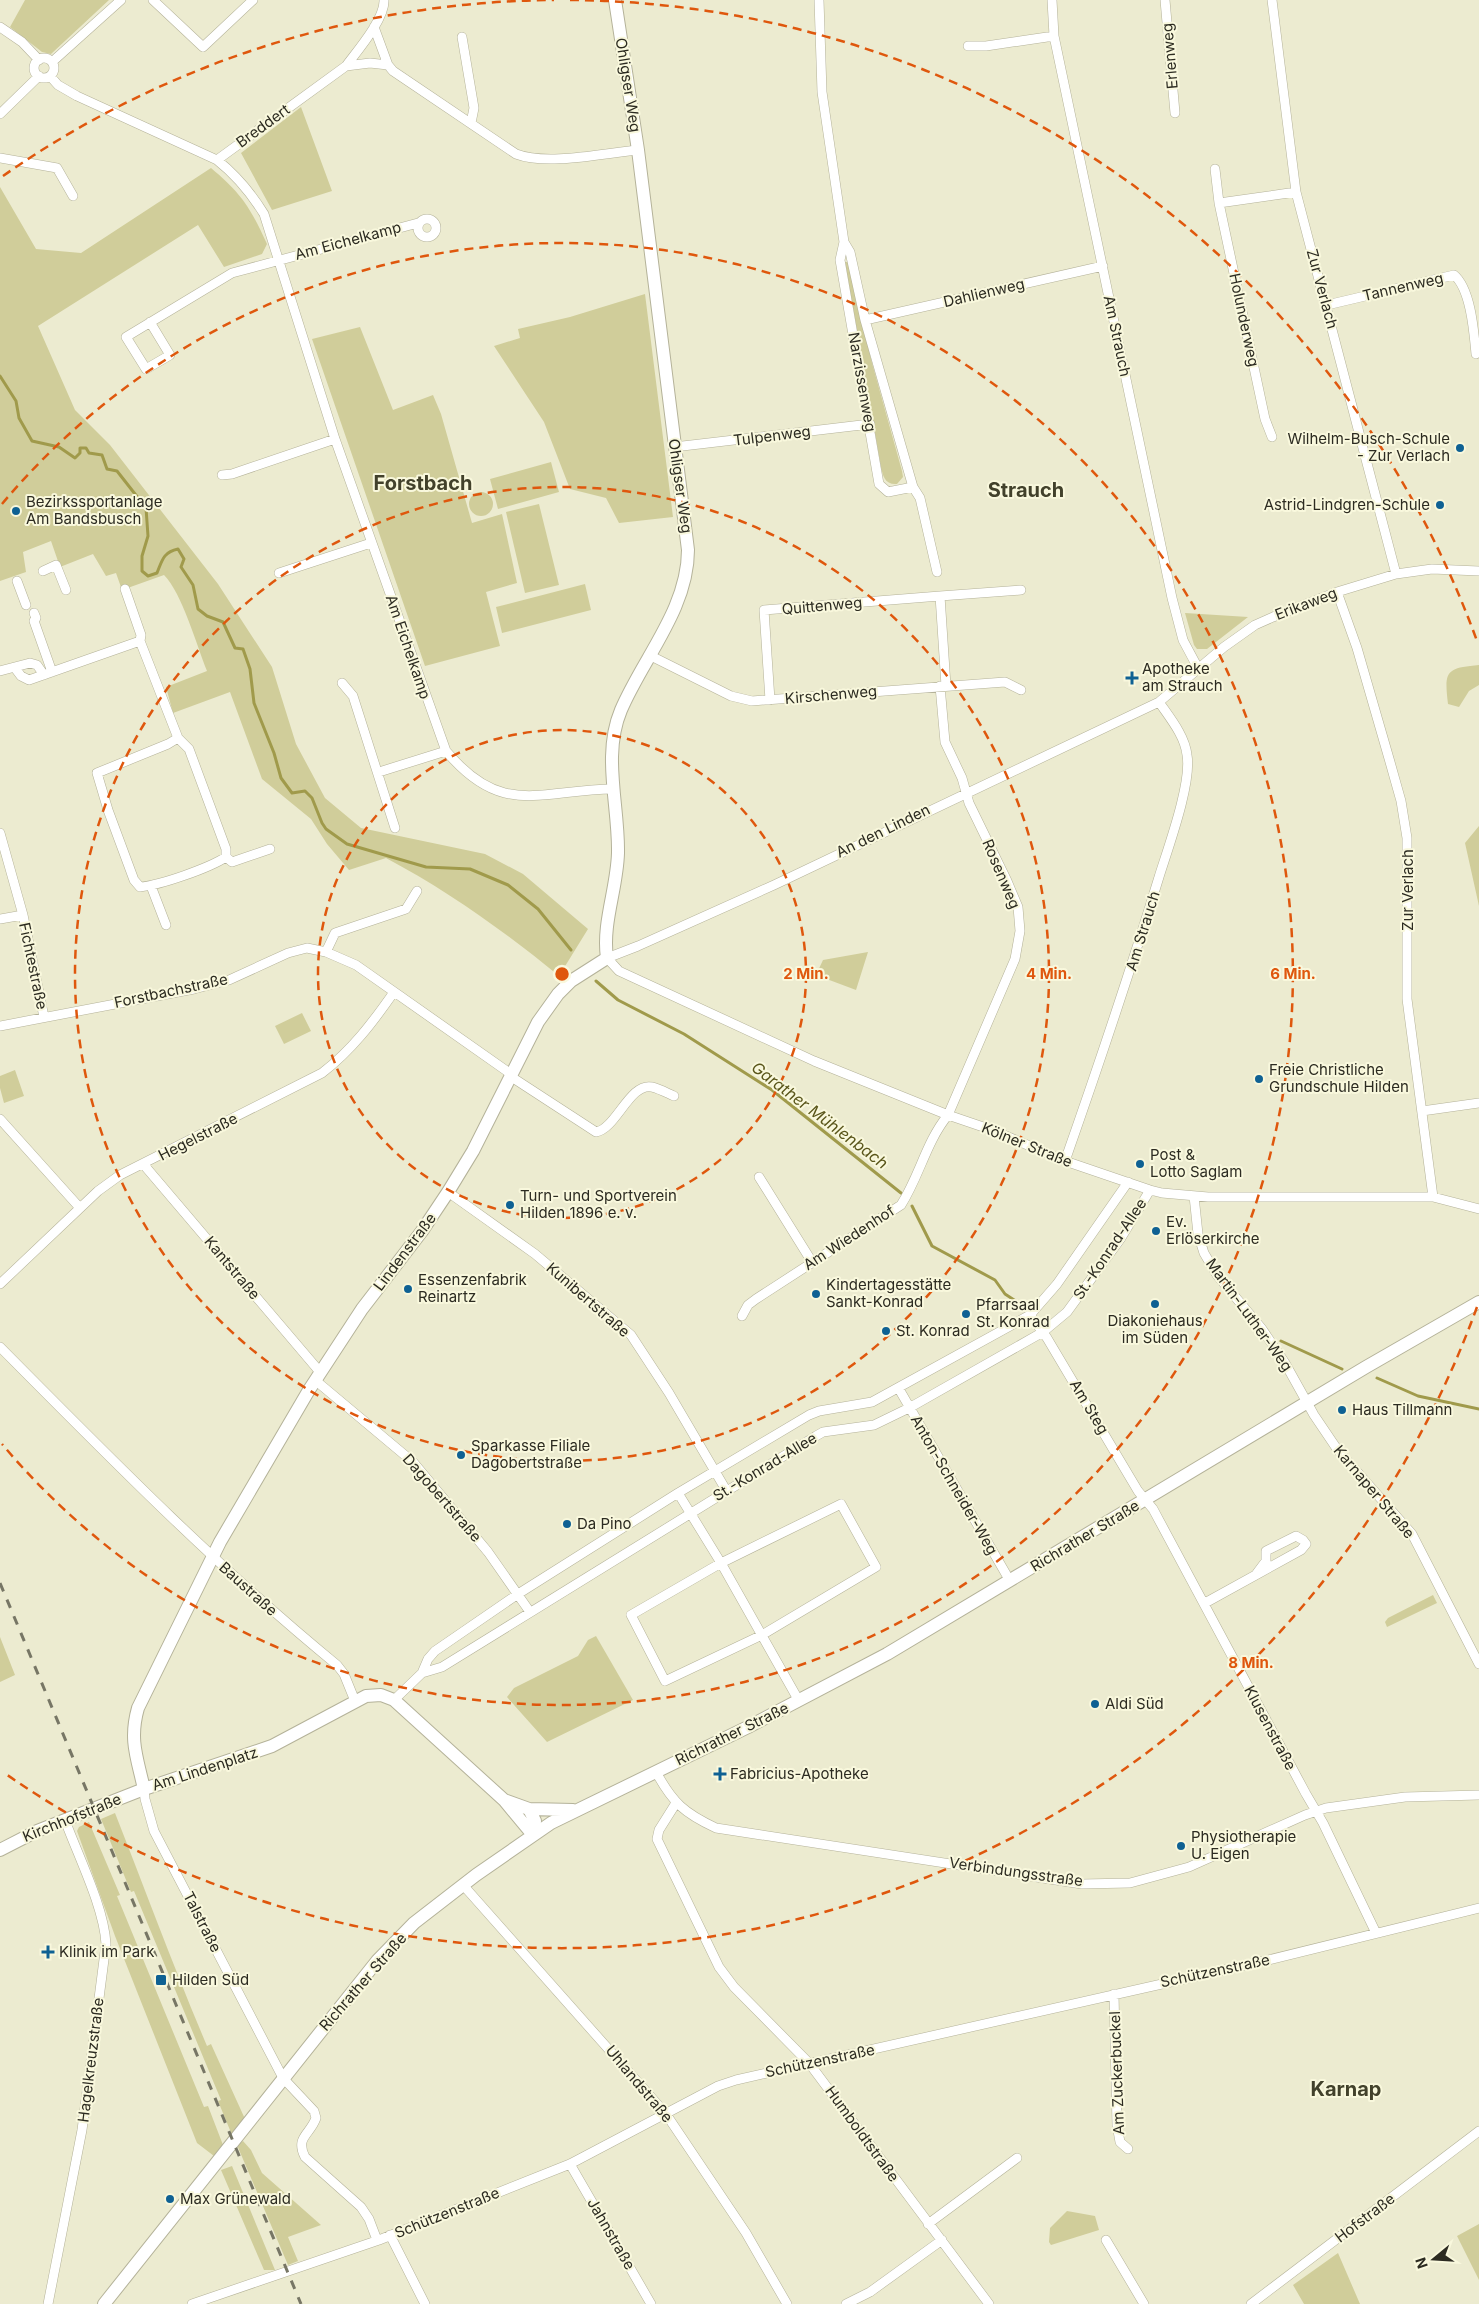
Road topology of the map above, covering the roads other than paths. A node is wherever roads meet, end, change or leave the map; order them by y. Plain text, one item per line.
1 (121, 0) edge
2 (153, 0) edge
3 (253, 0) edge
4 (384, 0) edge
5 (615, 0) edge
6 (819, 0) edge
7 (1052, 0) edge
8 (1165, 0) edge
9 (1272, 0) edge
10 (0, 27) edge
11 (374, 27) junction
12 (1054, 36) junction
13 (462, 37) dead end
14 (968, 46) dead end
15 (39, 60) junction
16 (52, 62) junction
17 (388, 65) junction
18 (346, 66) junction
19 (39, 76) junction
20 (50, 76) junction
21 (1175, 112) dead end
22 (0, 114) edge
23 (471, 123) junction
24 (638, 150) junction
25 (0, 158) edge
26 (217, 160) junction
27 (1215, 169) dead end
28 (1296, 192) junction
29 (73, 196) dead end
30 (1219, 203) junction
31 (418, 223) dead end
32 (844, 242) junction
33 (278, 259) junction
34 (1103, 266) junction
35 (1327, 305) junction
36 (865, 320) junction
37 (150, 322) junction
38 (1476, 354) dead end
39 (870, 424) junction
40 (1272, 436) dead end
41 (335, 440) junction
42 (674, 447) junction
43 (222, 475) dead end
44 (913, 487) junction
45 (371, 543) junction
46 (43, 571) dead end
47 (1479, 571) edge
48 (937, 572) dead end
49 (279, 573) dead end
50 (1396, 574) junction
51 (17, 581) dead end
52 (125, 589) dead end
53 (66, 590) dead end
54 (1021, 590) dead end
55 (1337, 592) junction
56 (940, 596) junction
57 (26, 605) dead end
58 (34, 613) dead end
59 (140, 641) junction
60 (649, 655) junction
61 (15, 668) junction
62 (1198, 668) junction
63 (0, 671) edge
64 (48, 674) junction
65 (342, 683) dead end
66 (943, 686) junction
67 (1021, 690) dead end
68 (770, 700) junction
69 (1159, 702) junction
70 (178, 738) junction
71 (446, 751) junction
72 (379, 772) junction
73 (613, 789) junction
74 (966, 792) junction
75 (395, 828) dead end
76 (0, 833) edge
77 (270, 849) dead end
78 (226, 857) junction
79 (151, 886) junction
80 (417, 891) dead end
81 (23, 915) junction
82 (0, 919) edge
83 (166, 925) dead end
84 (326, 952) junction
85 (607, 958) junction
86 (394, 992) junction
87 (44, 1017) junction
88 (0, 1026) edge
89 (510, 1075) junction
90 (674, 1096) dead end
91 (1479, 1103) edge
92 (1422, 1111) junction
93 (948, 1115) junction
94 (0, 1120) edge
95 (1065, 1161) junction
96 (144, 1165) junction
97 (759, 1177) dead end
98 (1128, 1182) junction
99 (1150, 1190) junction
100 (448, 1192) junction
101 (1194, 1196) junction
102 (1433, 1197) junction
103 (80, 1208) junction
104 (1479, 1209) edge
105 (812, 1262) junction
106 (0, 1284) edge
107 (1479, 1302) edge
108 (1030, 1315) junction
109 (742, 1316) dead end
110 (1043, 1332) junction
111 (0, 1347) edge
112 (318, 1376) junction
113 (899, 1389) junction
114 (1307, 1402) junction
115 (908, 1408) junction
116 (716, 1470) junction
117 (726, 1490) junction
118 (678, 1493) junction
119 (1146, 1500) junction
120 (691, 1513) junction
121 (213, 1557) junction
122 (720, 1563) junction
123 (1257, 1573) junction
124 (1010, 1581) junction
125 (518, 1594) junction
126 (1204, 1603) junction
127 (530, 1612) junction
128 (762, 1635) junction
129 (1479, 1664) edge
130 (422, 1673) junction
131 (394, 1700) junction
132 (355, 1701) junction
133 (799, 1701) junction
134 (656, 1772) junction
135 (144, 1789) junction
136 (1479, 1795) edge
137 (504, 1800) junction
138 (676, 1803) junction
139 (530, 1809) junction
140 (578, 1810) junction
141 (1317, 1811) junction
142 (65, 1820) junction
143 (532, 1835) junction
144 (0, 1850) edge
145 (463, 1885) junction
146 (1479, 1908) edge
147 (1376, 1933) junction
148 (1114, 1994) junction
149 (809, 2063) junction
150 (283, 2078) junction
151 (666, 2114) junction
152 (1479, 2132) edge
153 (1128, 2149) dead end
154 (1017, 2158) dead end
155 (570, 2164) junction
156 (928, 2224) junction
157 (390, 2235) junction
158 (377, 2240) junction
159 (942, 2240) junction
160 (1106, 2240) dead end
161 (48, 2304) edge
162 (104, 2304) edge
163 (192, 2304) edge
164 (425, 2304) edge
165 (651, 2304) edge
166 (787, 2304) edge
167 (846, 2304) edge
168 (989, 2304) edge
169 (1144, 2304) edge
170 (1251, 2304) edge

1 - 16 street
2 - 3 street
4 - 11 street
5 - 24 main road, Ohligser Weg
6 - 32 street, Narzissenweg
7 - 12 street, Am Strauch
8 - 21 street, Erlenweg
9 - 28 street, Zur Verlach
10 - 15 street
11 - 17 street
11 - 18 street
12 - 14 street
12 - 34 street, Am Strauch
13 - 23 street
15 - 16 street
15 - 19 street
16 - 20 street
17 - 18 street, Breddert
17 - 23 street
18 - 26 street, Breddert
19 - 20 street
19 - 22 street
20 - 26 street
23 - 24 street
24 - 42 main road, Ohligser Weg
25 - 29 street
26 - 33 street, Am Eichelkamp
27 - 30 street, Holunderweg
28 - 30 street
28 - 35 street, Zur Verlach
30 - 40 street, Holunderweg
31 - 33 street, Am Eichelkamp
32 - 36 street, Narzissenweg
32 - 39 street, Narzissenweg
33 - 37 street, Am Eichelkamp
33 - 41 street, Am Eichelkamp
34 - 36 street, Dahlienweg
34 - 62 street, Am Strauch
35 - 38 street, Tannenweg
35 - 50 street, Zur Verlach
36 - 44 street, Narzissenweg
37 - 37 street, Am Eichelkamp
39 - 42 street, Tulpenweg
39 - 44 street, Narzissenweg
41 - 43 street
41 - 45 street, Am Eichelkamp
42 - 60 main road, Ohligser Weg
44 - 48 street, Narzissenweg
45 - 49 street
45 - 71 street, Am Eichelkamp
46 - 53 street
47 - 50 street, Erikaweg
50 - 55 street, Erikaweg
51 - 57 street
52 - 59 street
54 - 56 street, Quittenweg
55 - 62 street, Erikaweg
55 - 92 street, Zur Verlach
56 - 66 street
56 - 68 street, Quittenweg
58 - 64 street
59 - 64 street
59 - 70 street
60 - 68 street, Kirschenweg
60 - 73 main road, Ohligser Weg
61 - 63 street
61 - 64 street
61 - 64 street
62 - 69 street, Erikaweg
65 - 72 street
66 - 67 street, Kirschenweg
66 - 68 street, Kirschenweg
66 - 74 street, Rosenweg
69 - 74 street, An den Linden
69 - 95 street, Am Strauch
70 - 78 street
70 - 79 street
71 - 72 street
71 - 73 street, Am Eichelkamp
72 - 75 street
73 - 85 main road, Ohligser Weg
74 - 85 street, An den Linden
74 - 93 street, Rosenweg
76 - 81 street, Fichtestraße
77 - 78 street
78 - 79 street
79 - 83 street
80 - 84 street
81 - 82 street, Fichtestraße
81 - 87 street, Fichtestraße
84 - 86 street, Forstbachstraße
84 - 87 street, Forstbachstraße
85 - 89 main road, Lindenstraße
85 - 93 street, Kölner Straße
86 - 89 street, Forstbachstraße
86 - 96 street, Hegelstraße
87 - 88 street, Forstbachstraße
89 - 90 street, Forstbachstraße
89 - 100 main road, Lindenstraße
91 - 92 street
92 - 102 street, Zur Verlach
93 - 95 street, Kölner Straße
93 - 105 street, Am Wiedenhof
94 - 103 street
95 - 98 street, Kölner Straße
96 - 103 street, Hegelstraße
96 - 112 street, Kantstraße
97 - 105 street
98 - 99 street, Kölner Straße
98 - 108 street, St.-Konrad-Allee
99 - 101 street, Kölner Straße
99 - 110 street, St.-Konrad-Allee
100 - 112 main road, Lindenstraße
100 - 116 street, Kunibertstraße
101 - 102 street, Kölner Straße
101 - 114 street, Martin-Luther-Weg
102 - 104 street, Kölner Straße
103 - 106 street, Hegelstraße
105 - 109 street, Am Wiedenhof
107 - 114 main road, Richrather Straße
108 - 110 street, Am Steg
108 - 113 street, St.-Konrad-Allee
110 - 115 street, St.-Konrad-Allee
110 - 119 street, Am Steg
111 - 121 street, Baustraße
112 - 121 main road, Lindenstraße
112 - 125 street, Dagobertstraße
113 - 115 street, Anton-Schneider-Weg
113 - 116 street, St.-Konrad-Allee
114 - 119 main road, Richrather Straße
114 - 129 street, Karnaper Straße
115 - 117 street, St.-Konrad-Allee
115 - 124 street, Anton-Schneider-Weg
116 - 117 street, Kunibertstraße
116 - 118 street, St.-Konrad-Allee
117 - 120 street, St.-Konrad-Allee
118 - 120 street
118 - 125 street, St.-Konrad-Allee
119 - 124 main road, Richrather Straße
119 - 126 street, Klusenstraße
120 - 122 street
120 - 127 street, St.-Konrad-Allee
121 - 132 street, Baustraße
121 - 135 main road, Am Lindenplatz
122 - 128 street
122 - 128 street
122 - 128 street
123 - 123 street
123 - 126 street
124 - 133 main road, Richrather Straße
125 - 127 street, Dagobertstraße
125 - 130 street, St.-Konrad-Allee
126 - 141 street, Klusenstraße
127 - 130 street, St.-Konrad-Allee
128 - 133 street
130 - 131 street, St.-Konrad-Allee
131 - 132 main road
131 - 137 main road
132 - 135 main road, Am Lindenplatz
133 - 134 main road, Richrather Straße
134 - 138 street, Verbindungsstraße
134 - 140 main road, Richrather Straße
135 - 142 main road, Kirchhofstraße
135 - 150 street, Talstraße
136 - 141 street, Verbindungsstraße
137 - 139 main road
137 - 143 main road
138 - 141 street, Verbindungsstraße
138 - 149 street, Humboldtstraße
139 - 140 main road
139 - 143 main road
140 - 143 main road, Richrather Straße
141 - 147 street, Klusenstraße
142 - 144 main road, Kirchhofstraße
142 - 161 street, Hagelkreuzstraße
143 - 145 main road, Richrather Straße
145 - 150 main road, Richrather Straße
145 - 151 street, Uhlandstraße
146 - 147 street, Schützenstraße
147 - 148 street, Schützenstraße
148 - 149 street, Schützenstraße
148 - 153 street, Am Zuckerbuckel
149 - 151 street, Schützenstraße
149 - 156 street, Humboldtstraße
150 - 158 street, Talstraße
150 - 162 main road, Richrather Straße
151 - 155 street, Schützenstraße
151 - 166 street, Uhlandstraße
152 - 170 street, Hofstraße
154 - 156 street
155 - 157 street, Schützenstraße
155 - 165 street, Jahnstraße
156 - 159 street, Humboldtstraße
157 - 158 street, Schützenstraße
157 - 164 street
158 - 163 street, Schützenstraße
159 - 167 street
159 - 168 street, Humboldtstraße
160 - 169 street

